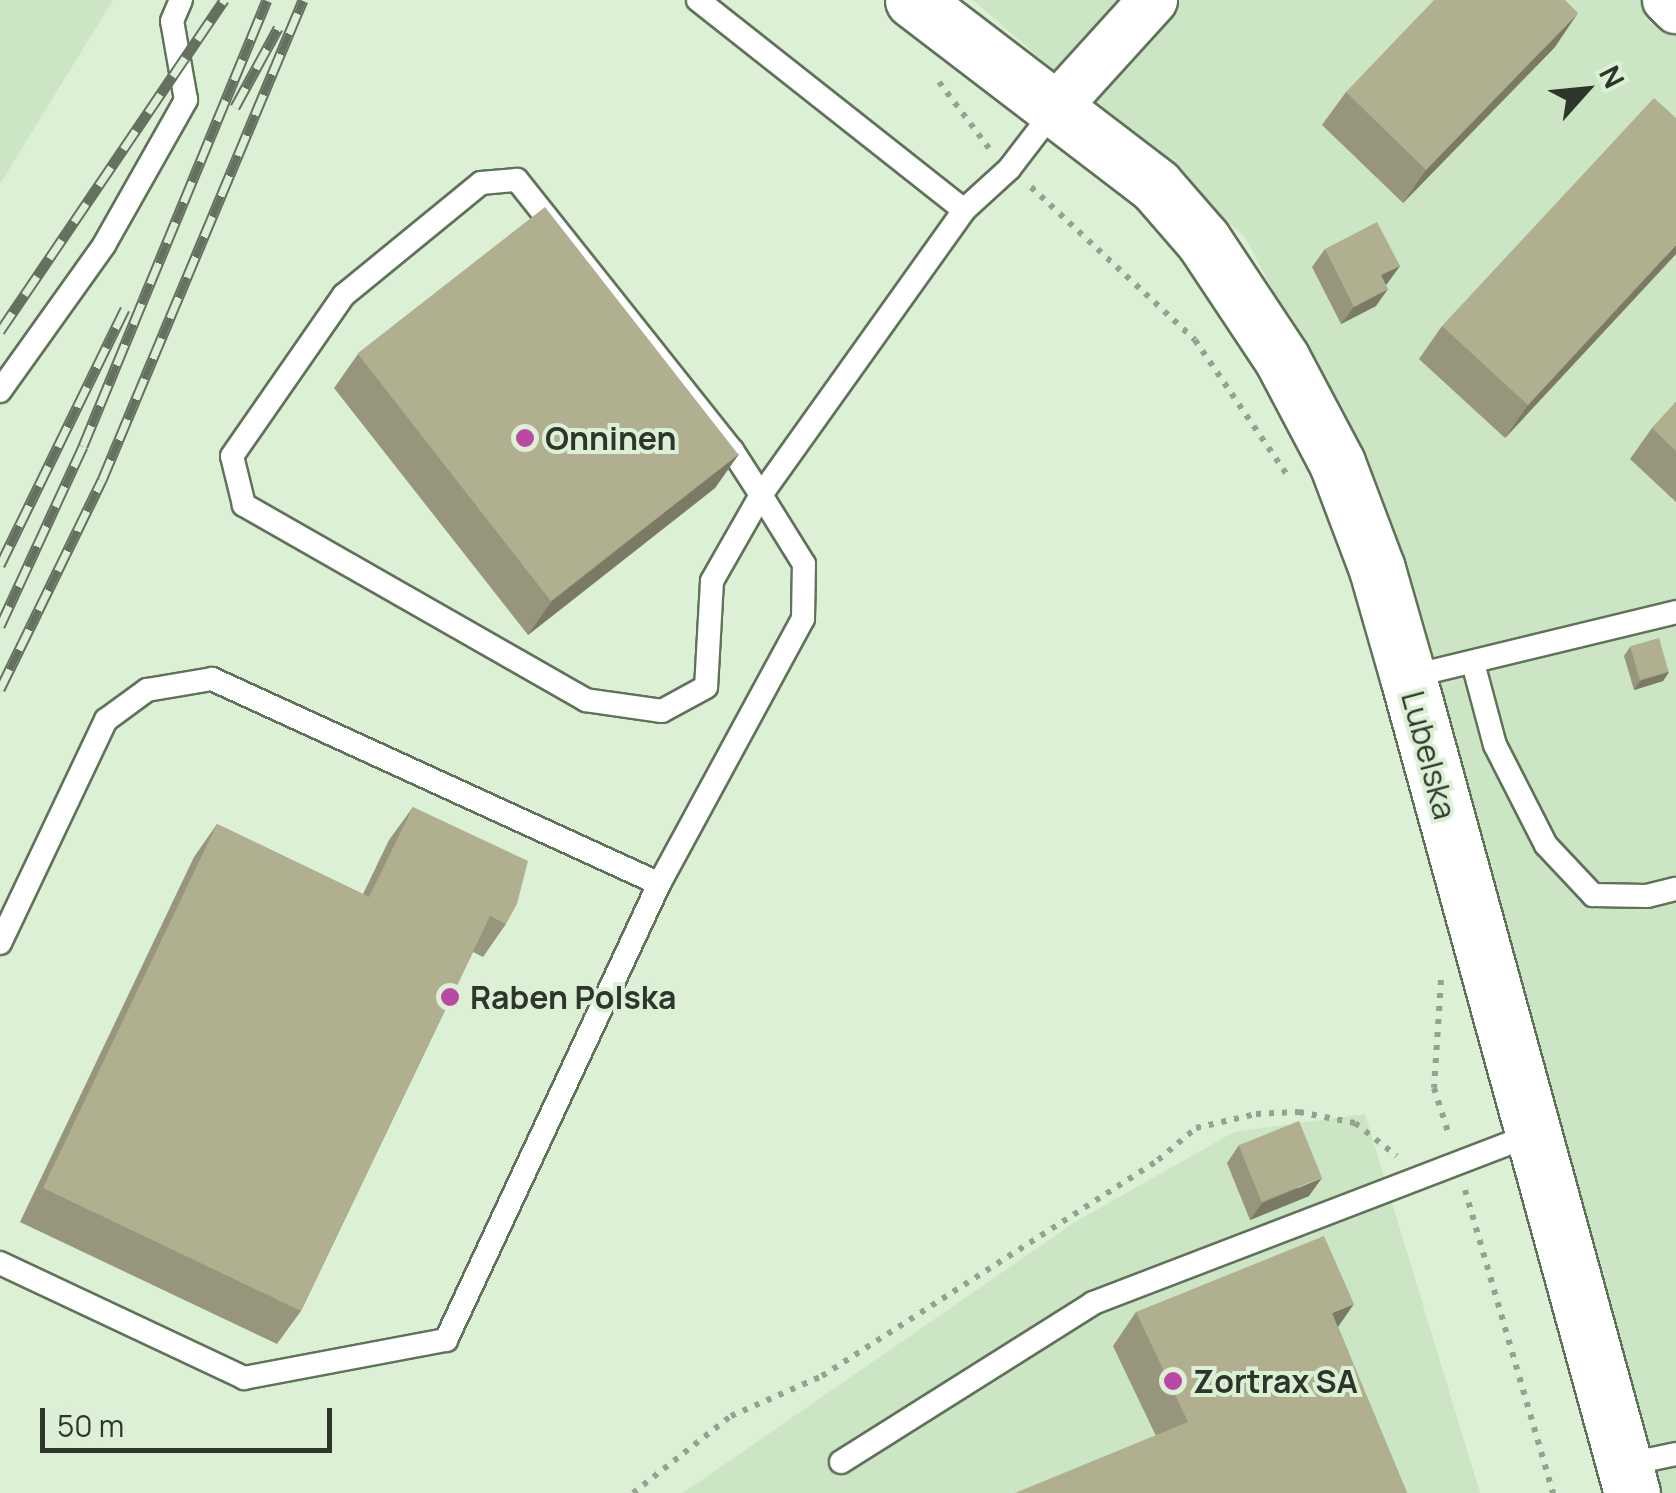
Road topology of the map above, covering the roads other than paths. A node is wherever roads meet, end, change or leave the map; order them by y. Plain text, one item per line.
1 (181, 0) edge
2 (698, 0) edge
3 (913, 0) edge
4 (1153, 0) edge
5 (1667, 0) edge
6 (1676, 9) edge
7 (1057, 106) junction
8 (964, 210) junction
9 (0, 392) edge
10 (761, 495) junction
11 (1676, 612) edge
12 (1473, 663) junction
13 (1408, 677) junction
14 (659, 884) junction
15 (1676, 889) edge
16 (0, 943) edge
17 (1534, 1134) junction
18 (0, 1262) edge
19 (841, 1462) dead end
20 (1644, 1471) edge

1 - 9 lane
2 - 8 lane
3 - 7 street, Lubelska
4 - 7 street
5 - 6 street
7 - 8 lane
7 - 13 street, Lubelska
8 - 10 lane
10 - 10 lane
10 - 14 lane
11 - 12 lane
12 - 13 lane
12 - 15 lane
13 - 17 street, Lubelska
14 - 16 lane
14 - 18 lane
17 - 19 lane
17 - 20 street, Lubelska

